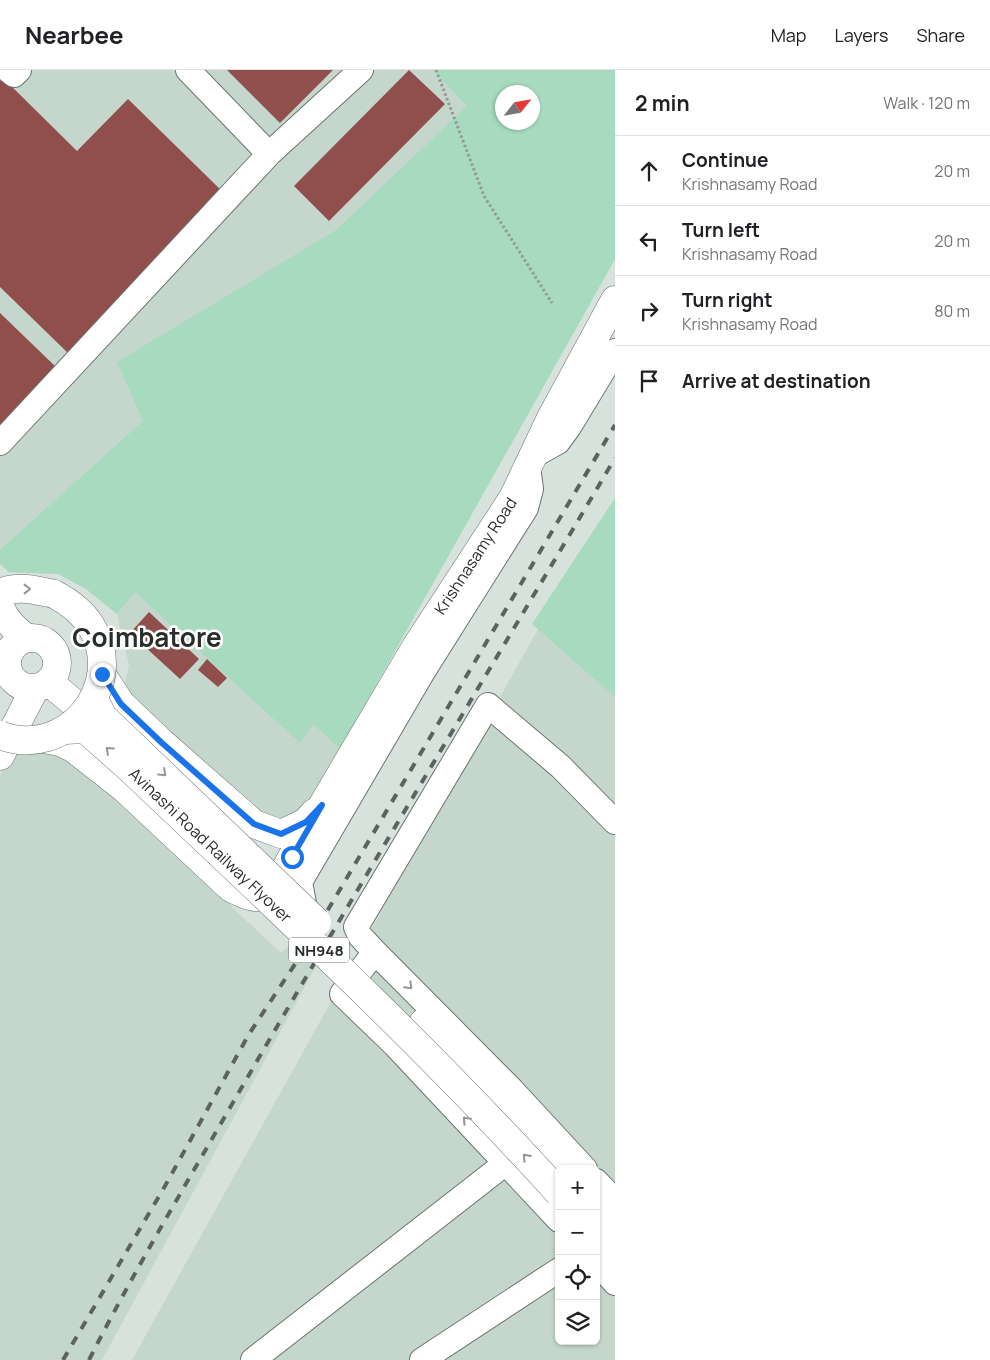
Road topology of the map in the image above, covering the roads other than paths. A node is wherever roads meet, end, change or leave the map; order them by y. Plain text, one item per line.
1 (8, 70) edge
2 (19, 70) edge
3 (188, 70) edge
4 (362, 70) edge
5 (269, 154) junction
6 (615, 300) edge
7 (615, 351) edge
8 (0, 443) edge
9 (531, 461) junction
10 (0, 593) edge
11 (0, 607) edge
12 (18, 669) edge
13 (77, 710) junction
14 (0, 735) edge
15 (0, 756) edge
16 (322, 805) junction
17 (615, 822) edge
18 (308, 923) dead end
19 (374, 952) junction
20 (506, 1163) junction
21 (560, 1165) edge
22 (581, 1165) edge
23 (600, 1185) edge
24 (555, 1189) edge
25 (615, 1201) edge
26 (600, 1208) edge
27 (555, 1216) edge
28 (615, 1224) edge
29 (600, 1238) edge
30 (615, 1254) edge
31 (600, 1266) edge
32 (555, 1273) edge
33 (615, 1283) edge
34 (253, 1360) edge
35 (422, 1360) edge

1 - 2 street
3 - 5 street
4 - 5 street
5 - 8 street
6 - 9 main road, Krishnasamy Road
7 - 9 street
9 - 16 main road, Krishnasamy Road
9 - 18 street
10 -> 13 main road, NH948, bridge
11 - 12 main road
12 - 13 main road
12 - 15 main road
13 - 14 main road, NH948, bridge
13 - 16 main road, Krishnasamy Road
13 - 16 main road, Krishnasamy Road
13 -> 21 main road, Avinashi Road Railway Flyover / NH948, bridge
24 -> 13 main road, Avinashi Road Railway Flyover / NH948, bridge
17 - 19 street
20 -> 19 street
19 -> 22 street
20 - 27 street
20 - 34 street
23 - 25 street
26 - 28 main road
29 - 30 main road
31 - 33 street
32 - 35 street

